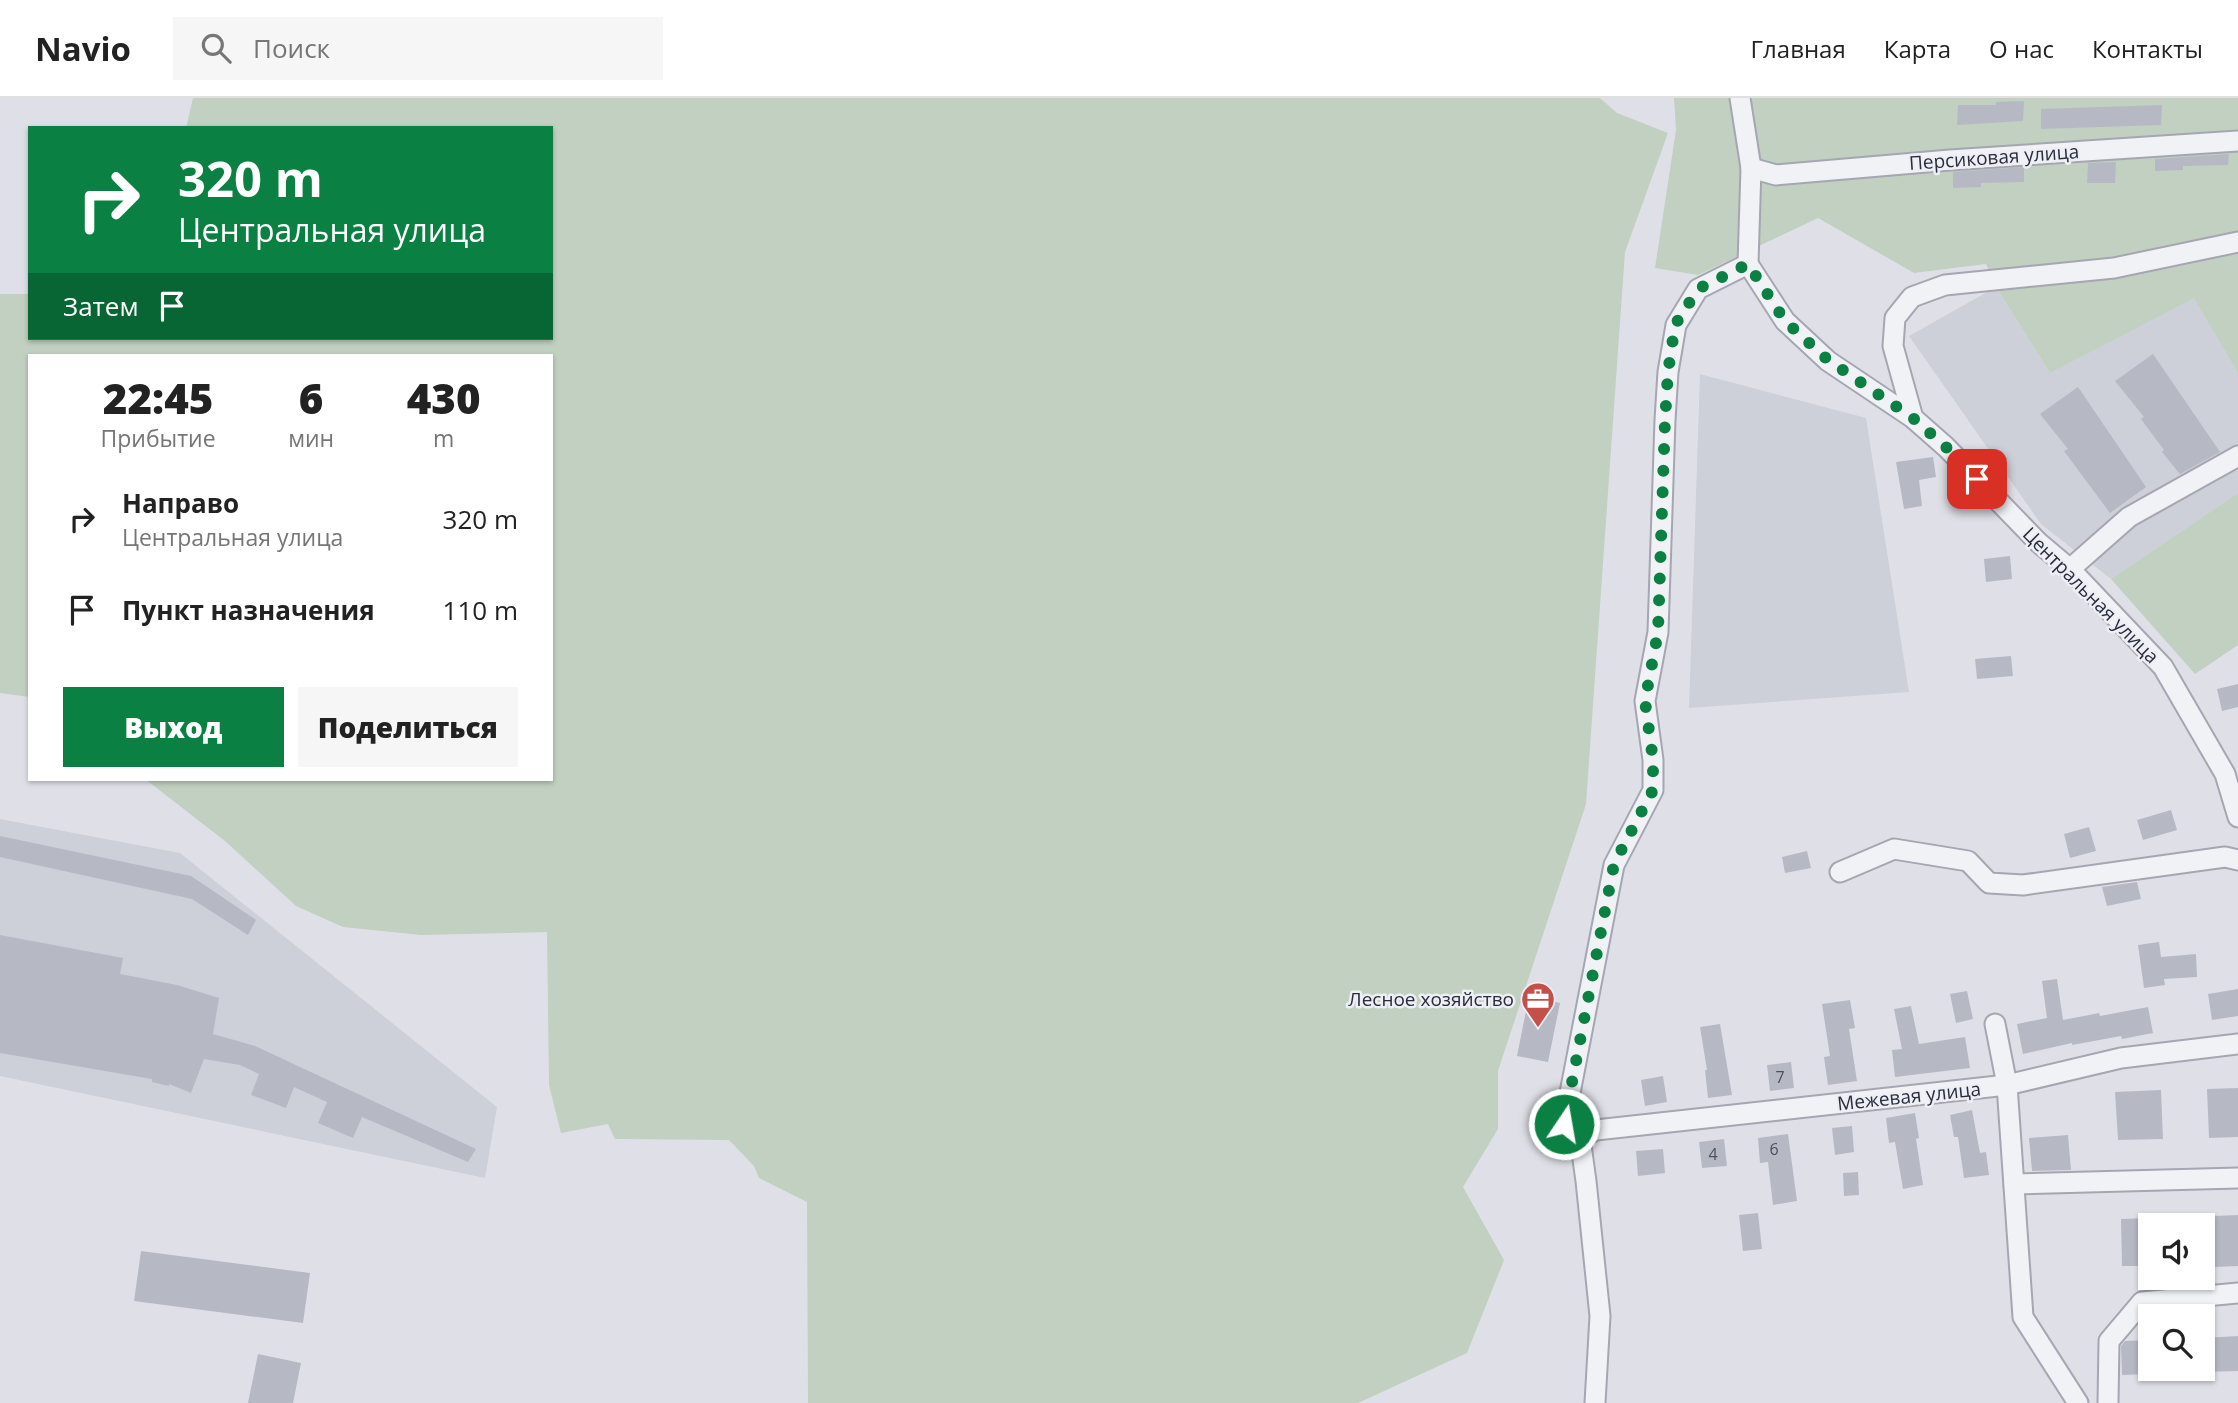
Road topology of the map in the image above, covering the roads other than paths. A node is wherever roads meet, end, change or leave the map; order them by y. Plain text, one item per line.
1 (1740, 98) edge
2 (2238, 141) edge
3 (1751, 168) junction
4 (2238, 242) edge
5 (1748, 264) junction
6 (1913, 418) junction
7 (2238, 456) edge
8 (2070, 569) junction
9 (2238, 817) edge
10 (2238, 860) edge
11 (1840, 872) dead end
12 (1996, 1024) dead end
13 (2238, 1044) edge
14 (2007, 1085) junction
15 (1580, 1138) junction
16 (2238, 1178) edge
17 (2014, 1184) junction
18 (2238, 1293) edge
19 (1595, 1403) edge
20 (2078, 1403) edge
21 (2108, 1403) edge

1 - 3 street
2 - 3 street, Персиковая улица
3 - 5 street
4 - 6 street
5 - 6 street, Центральная улица
5 - 15 street
6 - 8 street, Центральная улица
7 - 8 street
8 - 9 street, Центральная улица
10 - 11 street
12 - 14 street
13 - 14 street, Межевая улица
14 - 15 street, Межевая улица
14 - 17 street
15 - 19 street
16 - 17 street
17 - 20 street
18 - 21 street

